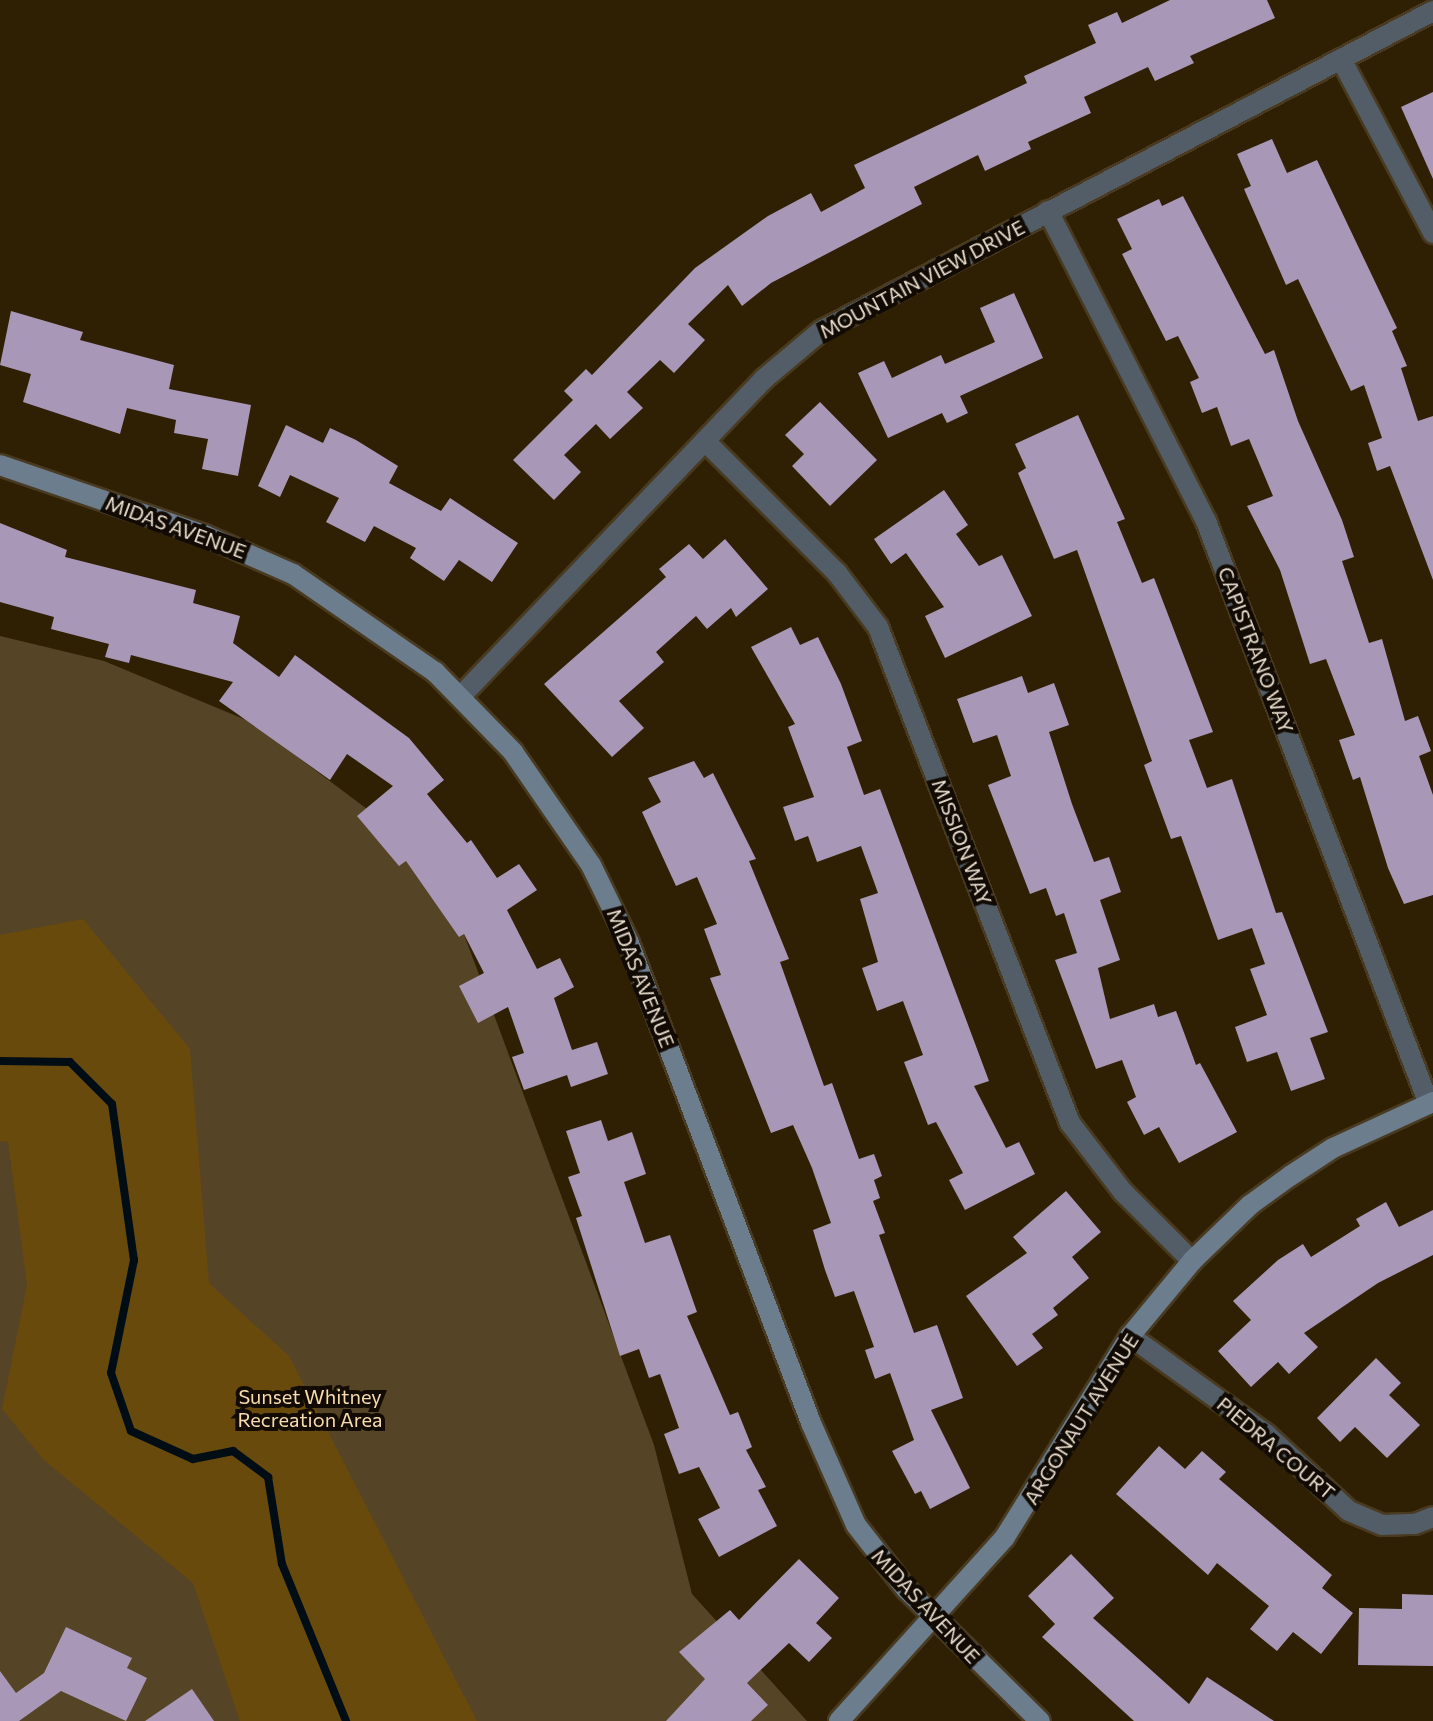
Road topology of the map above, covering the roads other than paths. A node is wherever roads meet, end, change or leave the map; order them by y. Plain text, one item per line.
1 (1433, 11) edge
2 (1341, 59) junction
3 (1048, 211) junction
4 (1433, 233) edge
5 (705, 441) junction
6 (0, 465) edge
7 (461, 696) junction
8 (1431, 1103) edge
9 (1192, 1261) junction
10 (1130, 1336) junction
11 (1433, 1517) edge
12 (933, 1617) junction
13 (839, 1721) edge
14 (1040, 1721) edge

1 - 2 street, MOUNTAIN VIEW DRIVE
2 - 3 street, MOUNTAIN VIEW DRIVE
2 - 4 street
3 - 5 street, MOUNTAIN VIEW DRIVE
3 - 8 street, CAPISTRANO WAY
5 - 7 street, MOUNTAIN VIEW DRIVE
5 - 9 street, MISSION WAY
6 - 7 street, MIDAS AVENUE
7 - 12 street, MIDAS AVENUE
8 - 9 street, ARGONAUT AVENUE
9 - 10 street, ARGONAUT AVENUE
10 - 11 street, PIEDRA COURT
10 - 12 street, ARGONAUT AVENUE
12 - 13 street, ARGONAUT AVENUE
12 - 14 street, MIDAS AVENUE

